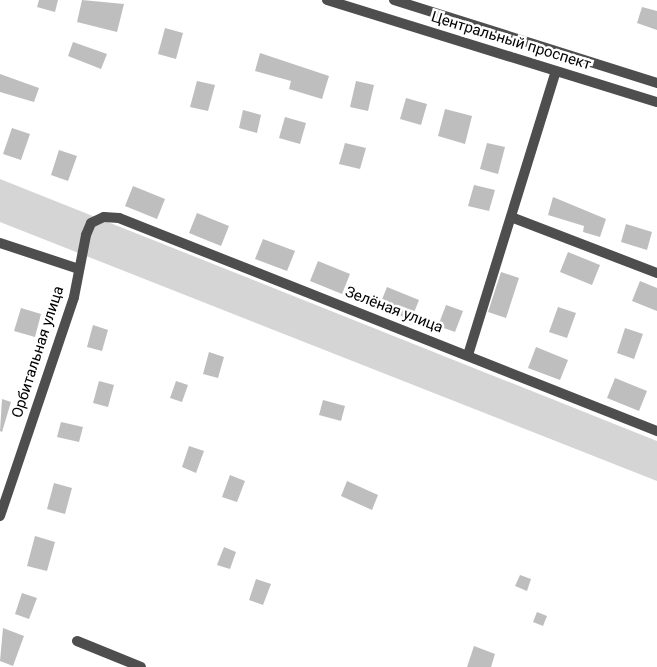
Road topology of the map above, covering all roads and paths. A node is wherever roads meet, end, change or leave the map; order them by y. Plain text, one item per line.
1 (327, 0) edge
2 (394, 0) edge
3 (556, 71) junction
4 (657, 82) edge
5 (657, 102) edge
6 (511, 217) junction
7 (118, 218) joint
8 (0, 243) edge
9 (79, 269) junction
10 (657, 273) edge
11 (468, 355) junction
12 (657, 431) edge
13 (0, 516) edge
14 (77, 642) dead end
15 (141, 667) edge

1 - 3 street, Центральный проспект
2 - 4 street, Центральный проспект
3 - 5 street, Центральный проспект
3 - 6 street
6 - 10 street
6 - 11 street
7 - 9 street, Орбитальная улица
7 - 11 street, Зелёная улица
8 - 9 street
9 - 13 street, Орбитальная улица
11 - 12 street, Зелёная улица
14 - 15 street

